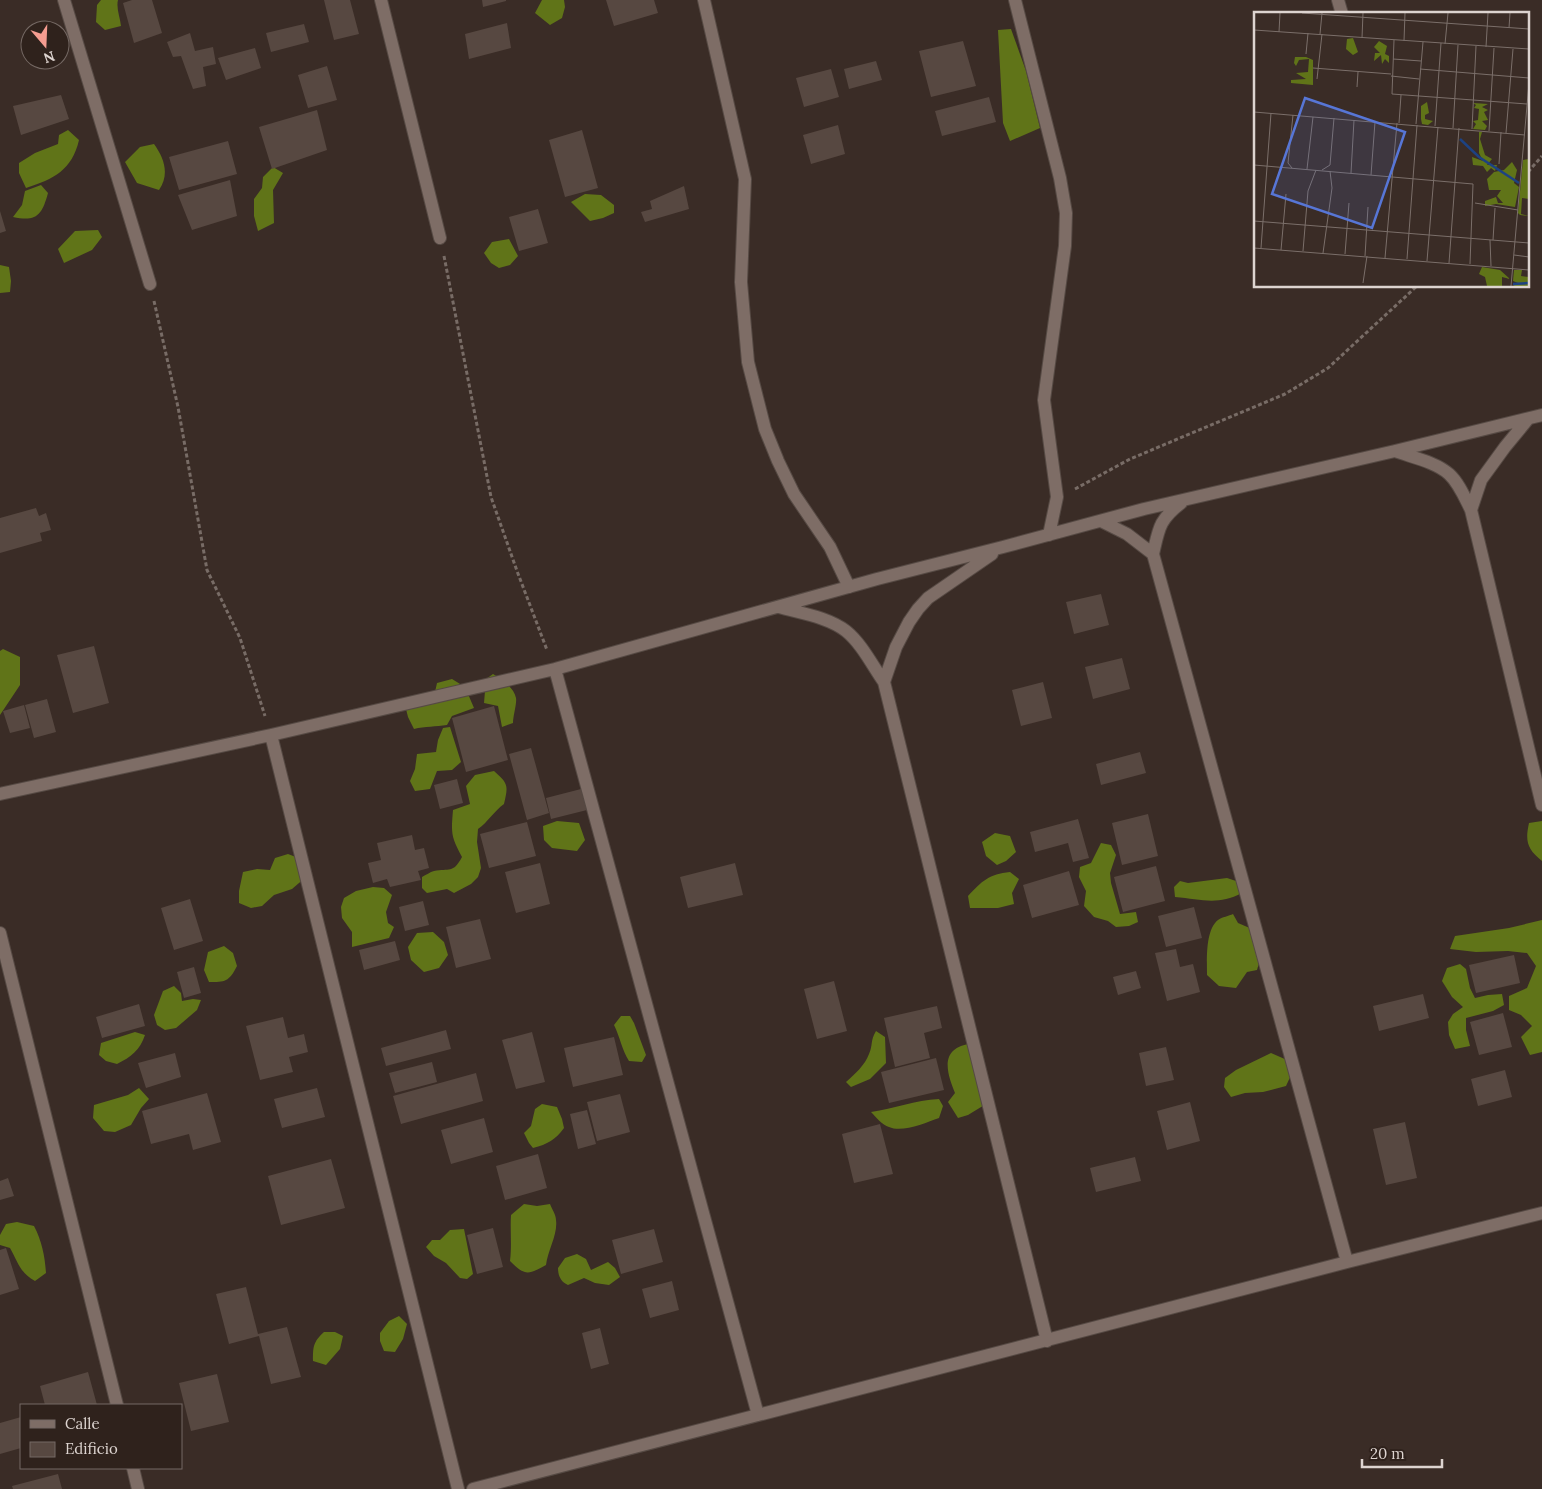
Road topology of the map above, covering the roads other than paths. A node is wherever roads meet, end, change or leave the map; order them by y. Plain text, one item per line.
1 (64, 0) edge
2 (381, 0) edge
3 (704, 0) edge
4 (1015, 0) edge
5 (440, 238) road end
6 (150, 284) road end
7 (1542, 415) edge
8 (1528, 419) junction
9 (1395, 451) junction
10 (1185, 500) junction
11 (1471, 510) junction
12 (1101, 521) junction
13 (1049, 535) junction
14 (1003, 547) junction
15 (1153, 554) junction
16 (849, 588) junction
17 (778, 607) junction
18 (555, 669) junction
19 (884, 682) junction
20 (271, 735) junction
21 (0, 794) edge
22 (1542, 805) edge
23 (0, 933) edge
24 (1542, 1213) edge
25 (1347, 1262) junction
26 (1047, 1340) junction
27 (117, 1404) edge
28 (758, 1415) junction
29 (132, 1469) edge
30 (138, 1489) edge
31 (458, 1489) edge
32 (472, 1489) edge

1 - 6 street
2 - 5 street
3 - 16 street
4 - 13 street
7 - 8 street
8 - 9 street
8 - 11 street
9 - 10 street
9 - 11 street
10 - 12 street
10 - 15 street
11 - 22 street
12 - 13 street
12 - 15 street
13 - 14 street
14 - 16 street
14 - 19 street
15 - 25 street
16 - 17 street
17 - 18 street
17 - 19 street
18 - 20 street
18 - 28 street
19 - 26 street
20 - 21 street
20 - 31 street
23 - 27 street
24 - 25 street
25 - 26 street
26 - 28 street
28 - 32 street
29 - 30 street

